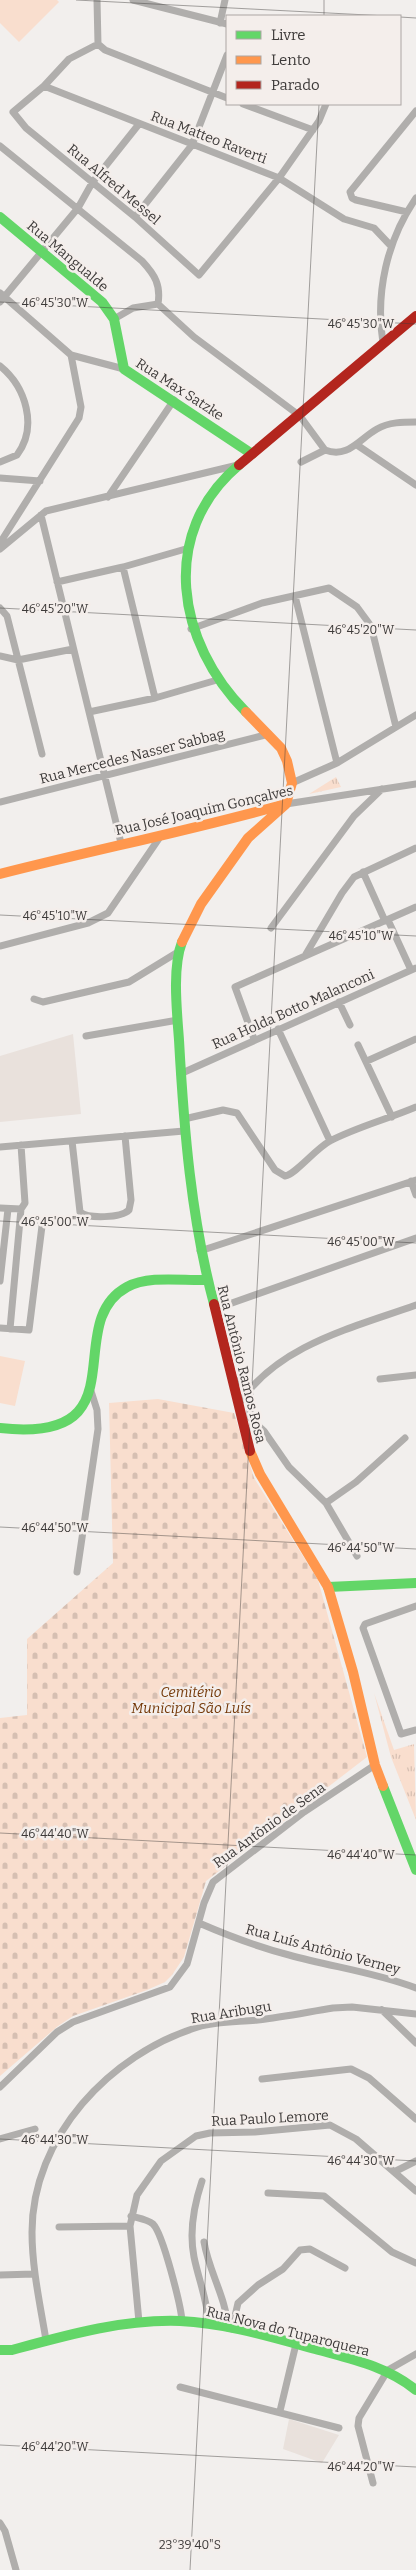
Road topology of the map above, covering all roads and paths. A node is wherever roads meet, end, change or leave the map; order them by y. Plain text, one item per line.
1 (98, 0) edge
2 (133, 0) edge
3 (225, 0) edge
4 (224, 24) edge
5 (98, 44) junction
6 (226, 58) edge
7 (44, 86) junction
8 (213, 92) junction
9 (226, 98) edge
10 (246, 105) edge
11 (326, 105) edge
12 (416, 111) edge
13 (139, 124) junction
14 (313, 130) junction
15 (192, 145) junction
16 (0, 146) edge
17 (279, 178) junction
18 (91, 185) junction
19 (416, 198) edge
20 (78, 208) junction
21 (406, 212) junction
22 (0, 217) edge
23 (135, 217) junction
24 (391, 246) junction
25 (41, 252) junction
26 (2, 297) edge
27 (158, 304) junction
28 (416, 316) edge
29 (114, 319) junction
30 (383, 343) junction
31 (71, 355) junction
32 (0, 366) edge
33 (124, 369) junction
34 (174, 400) junction
35 (300, 416) junction
36 (416, 422) edge
37 (356, 445) junction
38 (325, 450) junction
39 (252, 454) junction
40 (0, 462) edge
41 (301, 462) dead end
42 (239, 464) junction
43 (0, 478) edge
44 (40, 481) junction
45 (416, 484) edge
46 (108, 497) junction
47 (41, 514) junction
48 (0, 543) edge
49 (189, 548) junction
50 (0, 549) edge
51 (123, 568) junction
52 (57, 582) junction
53 (295, 596) junction
54 (0, 608) edge
55 (191, 629) junction
56 (73, 649) junction
57 (0, 656) edge
58 (18, 660) junction
59 (217, 680) junction
60 (155, 698) junction
61 (89, 712) junction
62 (416, 715) edge
63 (396, 727) junction
64 (269, 734) junction
65 (42, 754) dead end
66 (337, 763) junction
67 (104, 777) junction
68 (292, 783) junction
69 (416, 784) edge
70 (382, 789) junction
71 (0, 802) edge
72 (286, 804) junction
73 (160, 837) junction
74 (121, 843) junction
75 (416, 848) edge
76 (363, 872) junction
77 (0, 874) edge
78 (416, 908) edge
79 (386, 921) junction
80 (271, 928) dead end
81 (0, 946) edge
82 (178, 952) junction
83 (306, 954) junction
84 (414, 969) edge
85 (34, 999) dead end
86 (339, 1002) junction
87 (178, 1020) junction
88 (350, 1025) dead end
89 (278, 1029) junction
90 (86, 1036) dead end
91 (254, 1039) junction
92 (416, 1039) edge
93 (358, 1045) dead end
94 (367, 1062) junction
95 (180, 1074) junction
96 (416, 1107) edge
97 (392, 1117) junction
98 (184, 1119) junction
99 (184, 1131) junction
100 (125, 1136) junction
101 (72, 1141) junction
102 (330, 1141) junction
103 (20, 1145) junction
104 (0, 1147) edge
105 (413, 1180) edge
106 (416, 1195) edge
107 (0, 1208) edge
108 (8, 1209) junction
109 (21, 1209) junction
110 (42, 1226) dead end
111 (416, 1238) edge
112 (200, 1251) junction
113 (206, 1280) junction
114 (0, 1281) edge
115 (416, 1305) edge
116 (215, 1309) junction
117 (0, 1328) edge
118 (10, 1329) junction
119 (416, 1375) edge
120 (233, 1379) junction
121 (380, 1379) dead end
122 (250, 1386) junction
123 (91, 1391) junction
124 (238, 1405) junction
125 (0, 1428) edge
126 (405, 1438) dead end
127 (326, 1503) junction
128 (357, 1556) dead end
129 (77, 1572) dead end
130 (416, 1583) edge
131 (328, 1587) junction
132 (416, 1606) edge
133 (416, 1730) edge
134 (375, 1765) junction
135 (416, 1870) edge
136 (199, 1923) junction
137 (416, 1988) edge
138 (382, 2009) junction
139 (416, 2014) edge
140 (416, 2043) edge
141 (262, 2079) dead end
142 (0, 2087) edge
143 (416, 2119) edge
144 (35, 2130) dead end
145 (0, 2139) edge
146 (416, 2161) edge
147 (394, 2172) junction
148 (202, 2181) dead end
149 (416, 2191) edge
150 (268, 2193) dead end
151 (131, 2216) junction
152 (130, 2226) junction
153 (59, 2227) dead end
154 (204, 2242) dead end
155 (416, 2263) edge
156 (344, 2268) dead end
157 (34, 2274) junction
158 (0, 2275) edge
159 (182, 2321) junction
160 (139, 2322) junction
161 (209, 2324) junction
162 (230, 2328) junction
163 (46, 2340) junction
164 (296, 2344) junction
165 (0, 2350) edge
166 (416, 2354) edge
167 (388, 2370) junction
168 (180, 2387) dead end
169 (416, 2390) edge
170 (280, 2411) junction
171 (339, 2428) dead end
172 (373, 2483) dead end
173 (0, 2523) edge
174 (16, 2570) edge

1 - 5 street
2 - 4 street
3 - 4 street
5 - 7 street
5 - 8 street
6 - 8 street
7 - 13 street, Rua Matteo Raverti
7 - 18 street, Rua Alfred Messel
8 - 9 street
8 - 15 street
10 - 14 street
11 - 14 street
12 - 21 street
13 - 15 street, Rua Matteo Raverti
13 - 18 street
14 - 17 street
15 - 17 street, Rua Matteo Raverti
15 - 23 street
16 - 20 street
17 - 23 street, Rua Alfred Messel
17 - 24 street, Rua Matteo Raverti
18 - 20 street
18 - 23 street, Rua Alfred Messel
19 - 21 street
20 - 25 street
20 - 27 street
21 - 24 street
22 - 25 main road, Rua Mangualde
24 - 30 street
25 - 26 street
25 - 29 main road, Rua Mangualde
26 - 31 street
27 - 29 street
27 - 35 street
28 - 30 main road
29 - 33 main road, Rua Max Satzke
30 - 35 main road
31 - 33 street
31 - 44 street
32 - 40 street
33 - 34 main road, Rua Max Satzke
34 - 39 main road, Rua Max Satzke
34 - 46 street
35 - 38 street
35 - 39 main road
36 - 37 street
37 - 38 street
37 - 45 street
38 - 41 street
39 - 42 main road
42 - 46 street
42 - 49 main road
43 - 44 street
44 - 48 street
46 - 47 street
47 - 50 street
47 - 52 street
49 - 51 street
49 - 55 main road
51 - 52 street
51 - 60 street
52 - 56 street
53 - 55 street
53 - 63 street
53 - 66 street
54 - 58 street
55 - 59 main road
56 - 58 street
56 - 61 street
57 - 58 street
58 - 65 street
59 - 60 street
59 - 64 main road
60 - 61 street
61 - 67 street
62 - 63 street
63 - 66 street
64 - 67 street, Rua Mercedes Nasser Sabbag
64 - 68 main road
66 - 68 street
67 - 71 street, Rua Mercedes Nasser Sabbag
67 - 74 street
68 - 72 main road
69 - 70 street, Rua José Joaquim Gonçalves
70 - 72 street, Rua José Joaquim Gonçalves
70 - 80 street
72 - 73 main road, Rua José Joaquim Gonçalves
72 - 82 main road
73 - 74 main road, Rua José Joaquim Gonçalves
73 - 81 street
74 - 77 main road, Rua José Joaquim Gonçalves
75 - 76 street
76 - 79 street
76 - 83 street
78 - 79 street
79 - 83 street
79 - 84 street
82 - 85 street
82 - 87 main road, Rua Antônio Ramos Rosa
83 - 91 street
84 - 86 street, Rua Holda Botto Malanconi
86 - 88 street
86 - 89 street, Rua Holda Botto Malanconi
87 - 90 street
87 - 95 main road, Rua Antônio Ramos Rosa
89 - 91 street, Rua Holda Botto Malanconi
89 - 102 street
91 - 95 street, Rua Holda Botto Malanconi
92 - 94 street
93 - 94 street
94 - 97 street
95 - 98 main road, Rua Antônio Ramos Rosa
96 - 97 street
97 - 102 street
98 - 99 main road, Rua Antônio Ramos Rosa
98 - 102 street
99 - 100 street
99 - 112 main road, Rua Antônio Ramos Rosa
100 - 101 street
100 - 101 street
101 - 103 street
103 - 104 street
103 - 109 street
105 - 106 street
105 - 112 street
107 - 108 street
108 - 109 street
108 - 114 street
109 - 118 street
110 - 118 street
111 - 116 street
112 - 113 main road, Rua Antônio Ramos Rosa
113 - 116 main road, Rua Antônio Ramos Rosa
113 - 123 main road
115 - 122 street
116 - 120 main road, Rua Antônio Ramos Rosa
117 - 118 street
119 - 121 street
120 - 122 street
120 - 124 main road, Rua Antônio Ramos Rosa
122 - 124 street
122 - 127 street
123 - 125 main road
123 - 129 street
124 - 131 main road, Rua Antônio Ramos Rosa
126 - 127 street
127 - 128 street
130 - 131 main road
131 - 134 main road, Rua Antônio Ramos Rosa
132 - 133 street
134 - 135 main road, Rua Antônio Ramos Rosa
134 - 136 street, Rua Antônio de Sena
136 - 137 street, Rua Luís Antônio Verney
136 - 142 street
138 - 139 street, Rua Aribugu
138 - 140 street
138 - 157 street, Rua Aribugu
141 - 143 street
144 - 145 street
146 - 147 street
147 - 149 street, Rua Paulo Lemore
147 - 151 street, Rua Paulo Lemore
148 - 161 street
150 - 155 street
151 - 152 street, Rua Paulo Lemore
151 - 159 street
152 - 153 street
152 - 160 street, Rua Paulo Lemore
154 - 162 street
156 - 162 street
157 - 158 street
157 - 163 street, Rua Aribugu
159 - 160 main road, Rua Nova do Tuparoquera
159 - 161 main road, Rua Nova do Tuparoquera
160 - 163 main road, Rua Nova do Tuparoquera
161 - 162 main road, Rua Nova do Tuparoquera
162 - 164 main road, Rua Nova do Tuparoquera
163 - 165 main road, Rua Nova do Tuparoquera
164 - 167 main road, Rua Nova do Tuparoquera
164 - 170 street
166 - 167 street
167 - 169 main road, Rua Nova do Tuparoquera
167 - 172 street
168 - 170 street
170 - 171 street
173 - 174 street

